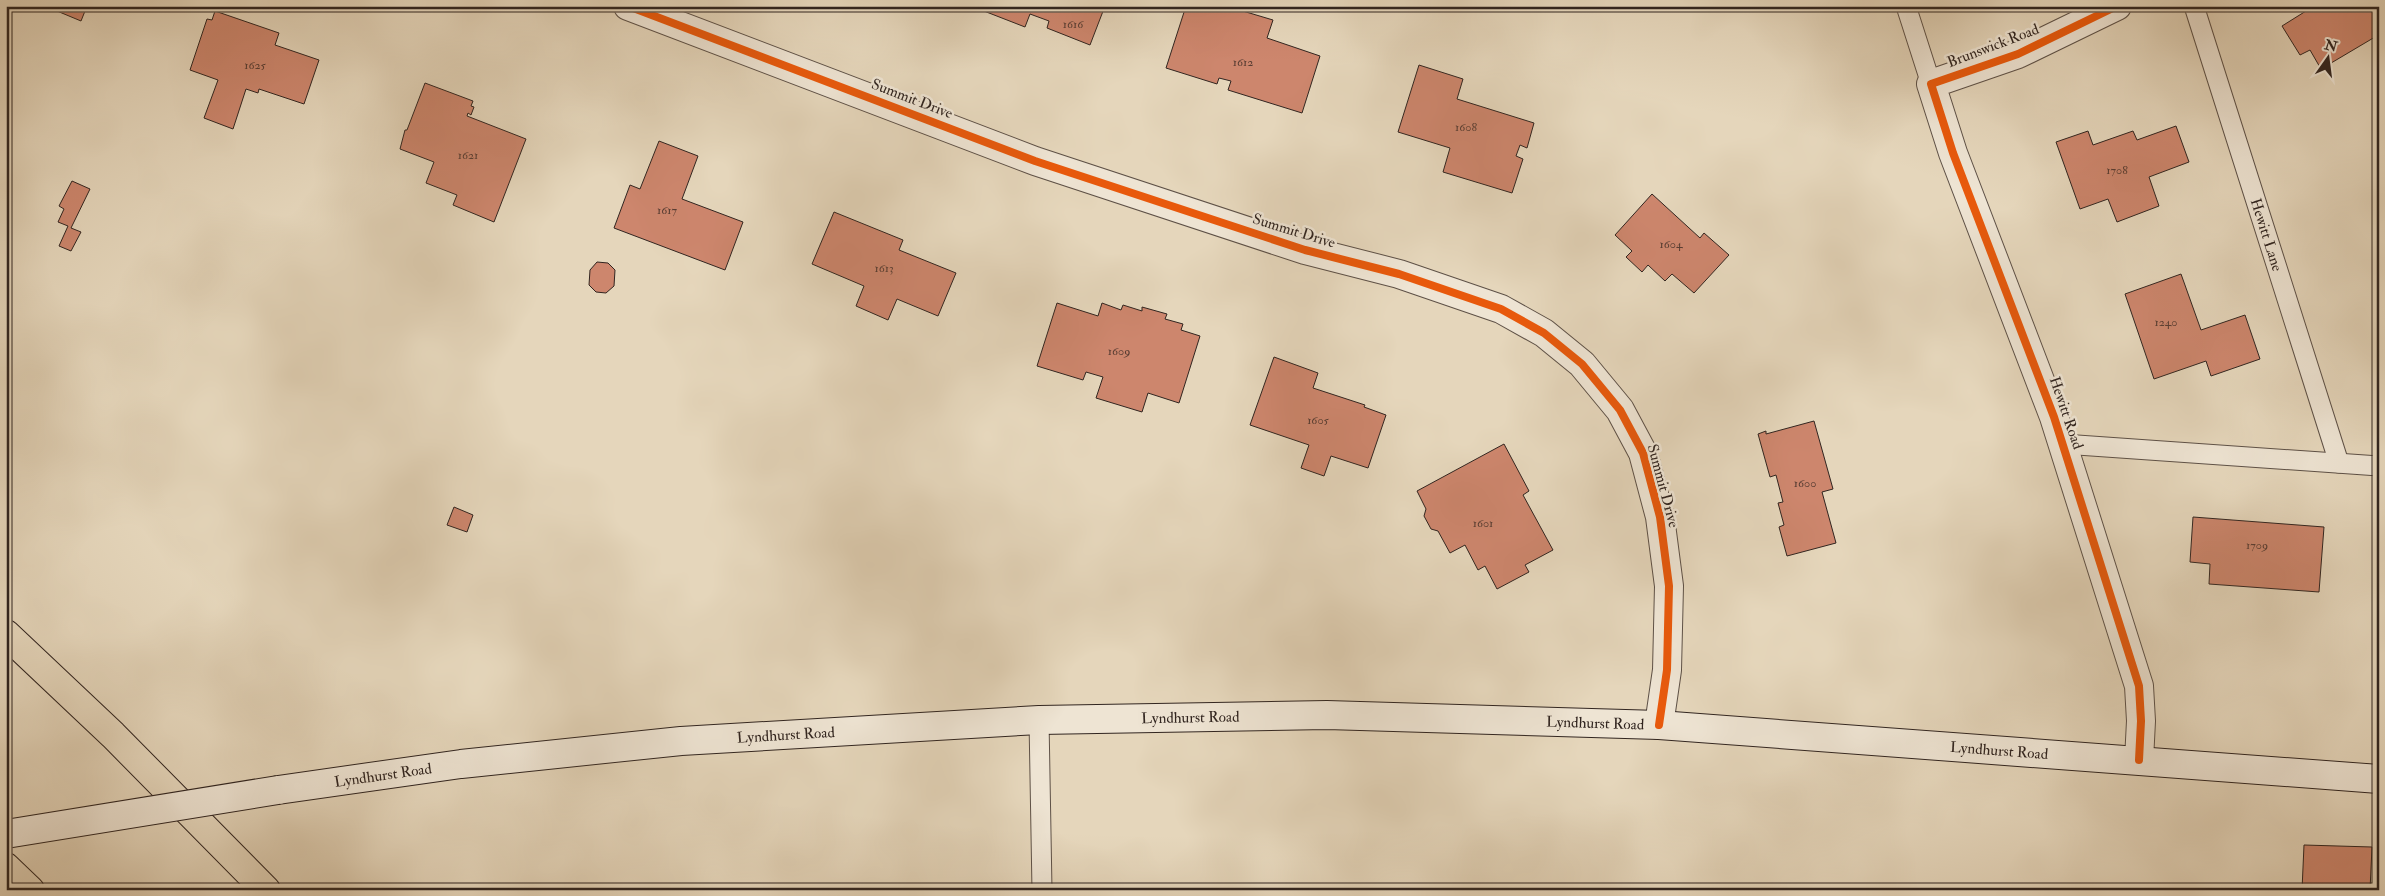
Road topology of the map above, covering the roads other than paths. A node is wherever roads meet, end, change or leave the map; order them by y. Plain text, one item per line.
1 (628, 6) edge
2 (1906, 6) edge
3 (2117, 6) edge
4 (2194, 6) edge
5 (1931, 84) junction
6 (2063, 444) junction
7 (2339, 463) junction
8 (2379, 466) edge
9 (6, 634) edge
10 (1039, 720) junction
11 (1659, 726) junction
12 (2139, 760) junction
13 (2379, 779) edge
14 (6, 834) edge
15 (6, 866) edge
16 (30, 890) edge
17 (266, 890) edge
18 (1042, 890) edge

1 - 11 main road, Summit Drive
2 - 5 lane
3 - 5 main road, Brunswick Road
4 - 7 lane, Hewitt Lane
5 - 6 main road, Hewitt Road
6 - 7 lane
6 - 12 main road, Hewitt Road
7 - 8 lane
9 - 17 highway
10 - 11 main road, Lyndhurst Road
10 - 14 main road, Lyndhurst Road, bridge
10 - 18 lane
11 - 12 main road, Lyndhurst Road
12 - 13 main road, Lyndhurst Road
15 - 16 highway

